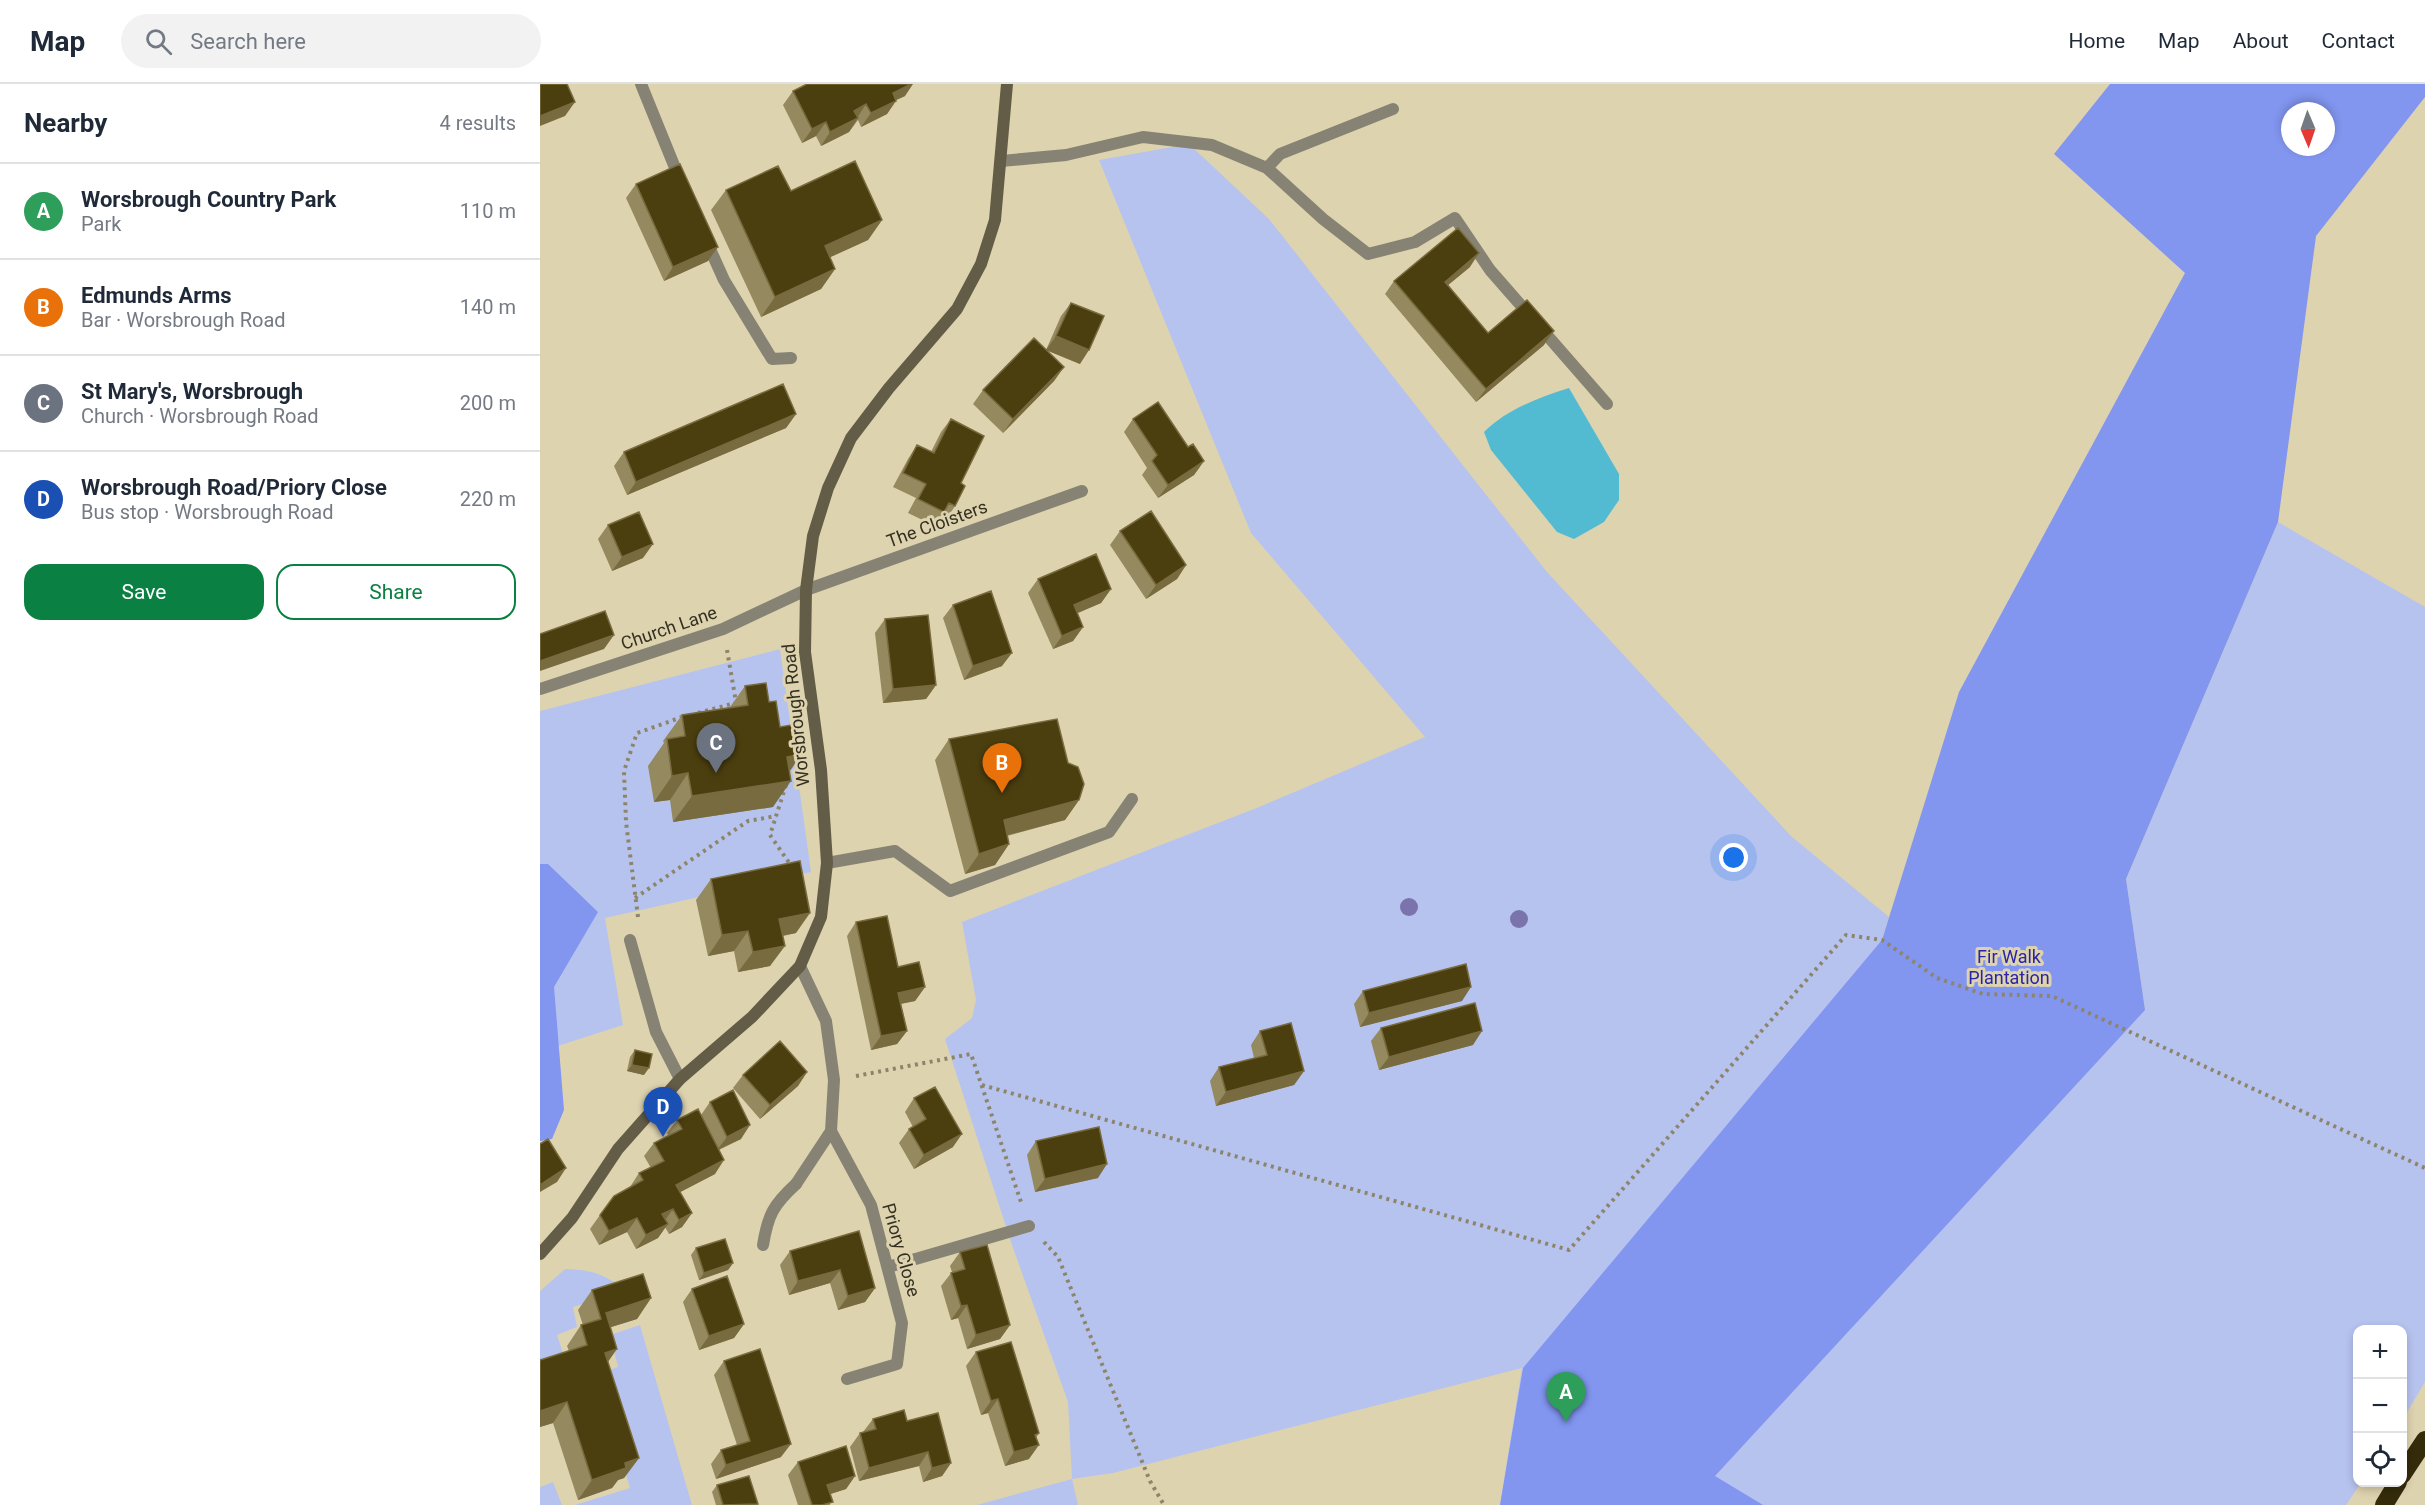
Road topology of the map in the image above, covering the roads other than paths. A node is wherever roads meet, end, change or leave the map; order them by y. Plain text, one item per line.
1 (640, 84) edge
2 (1007, 84) edge
3 (1393, 109) dead end
4 (1001, 161) junction
5 (1267, 168) junction
6 (683, 187) edge
7 (701, 228) edge
8 (791, 358) dead end
9 (1607, 404) dead end
10 (1082, 491) dead end
11 (806, 590) junction
12 (540, 689) edge
13 (1132, 799) dead end
14 (827, 863) junction
15 (630, 940) dead end
16 (800, 966) junction
17 (680, 1079) junction
18 (831, 1131) junction
19 (1029, 1226) dead end
20 (763, 1245) dead end
21 (540, 1254) edge
22 (888, 1267) junction
23 (847, 1379) dead end
24 (2425, 1440) edge
25 (2407, 1469) edge
26 (2395, 1487) edge
27 (2384, 1505) edge

1 - 6 street
2 - 4 street, Worsbrough Road
3 - 5 street
4 - 5 street
4 - 11 street, Worsbrough Road
5 - 9 street
7 - 8 street
10 - 11 street, The Cloisters
11 - 12 street, Church Lane
11 - 14 street, Worsbrough Road
13 - 14 street
14 - 16 street, Worsbrough Road
15 - 17 street
16 - 17 street, Worsbrough Road
16 - 18 street
17 - 21 street, Worsbrough Road
18 - 20 street
18 - 22 street, Priory Close
19 - 22 street
22 - 23 street, Priory Close
24 - 25 highway
26 - 27 highway

